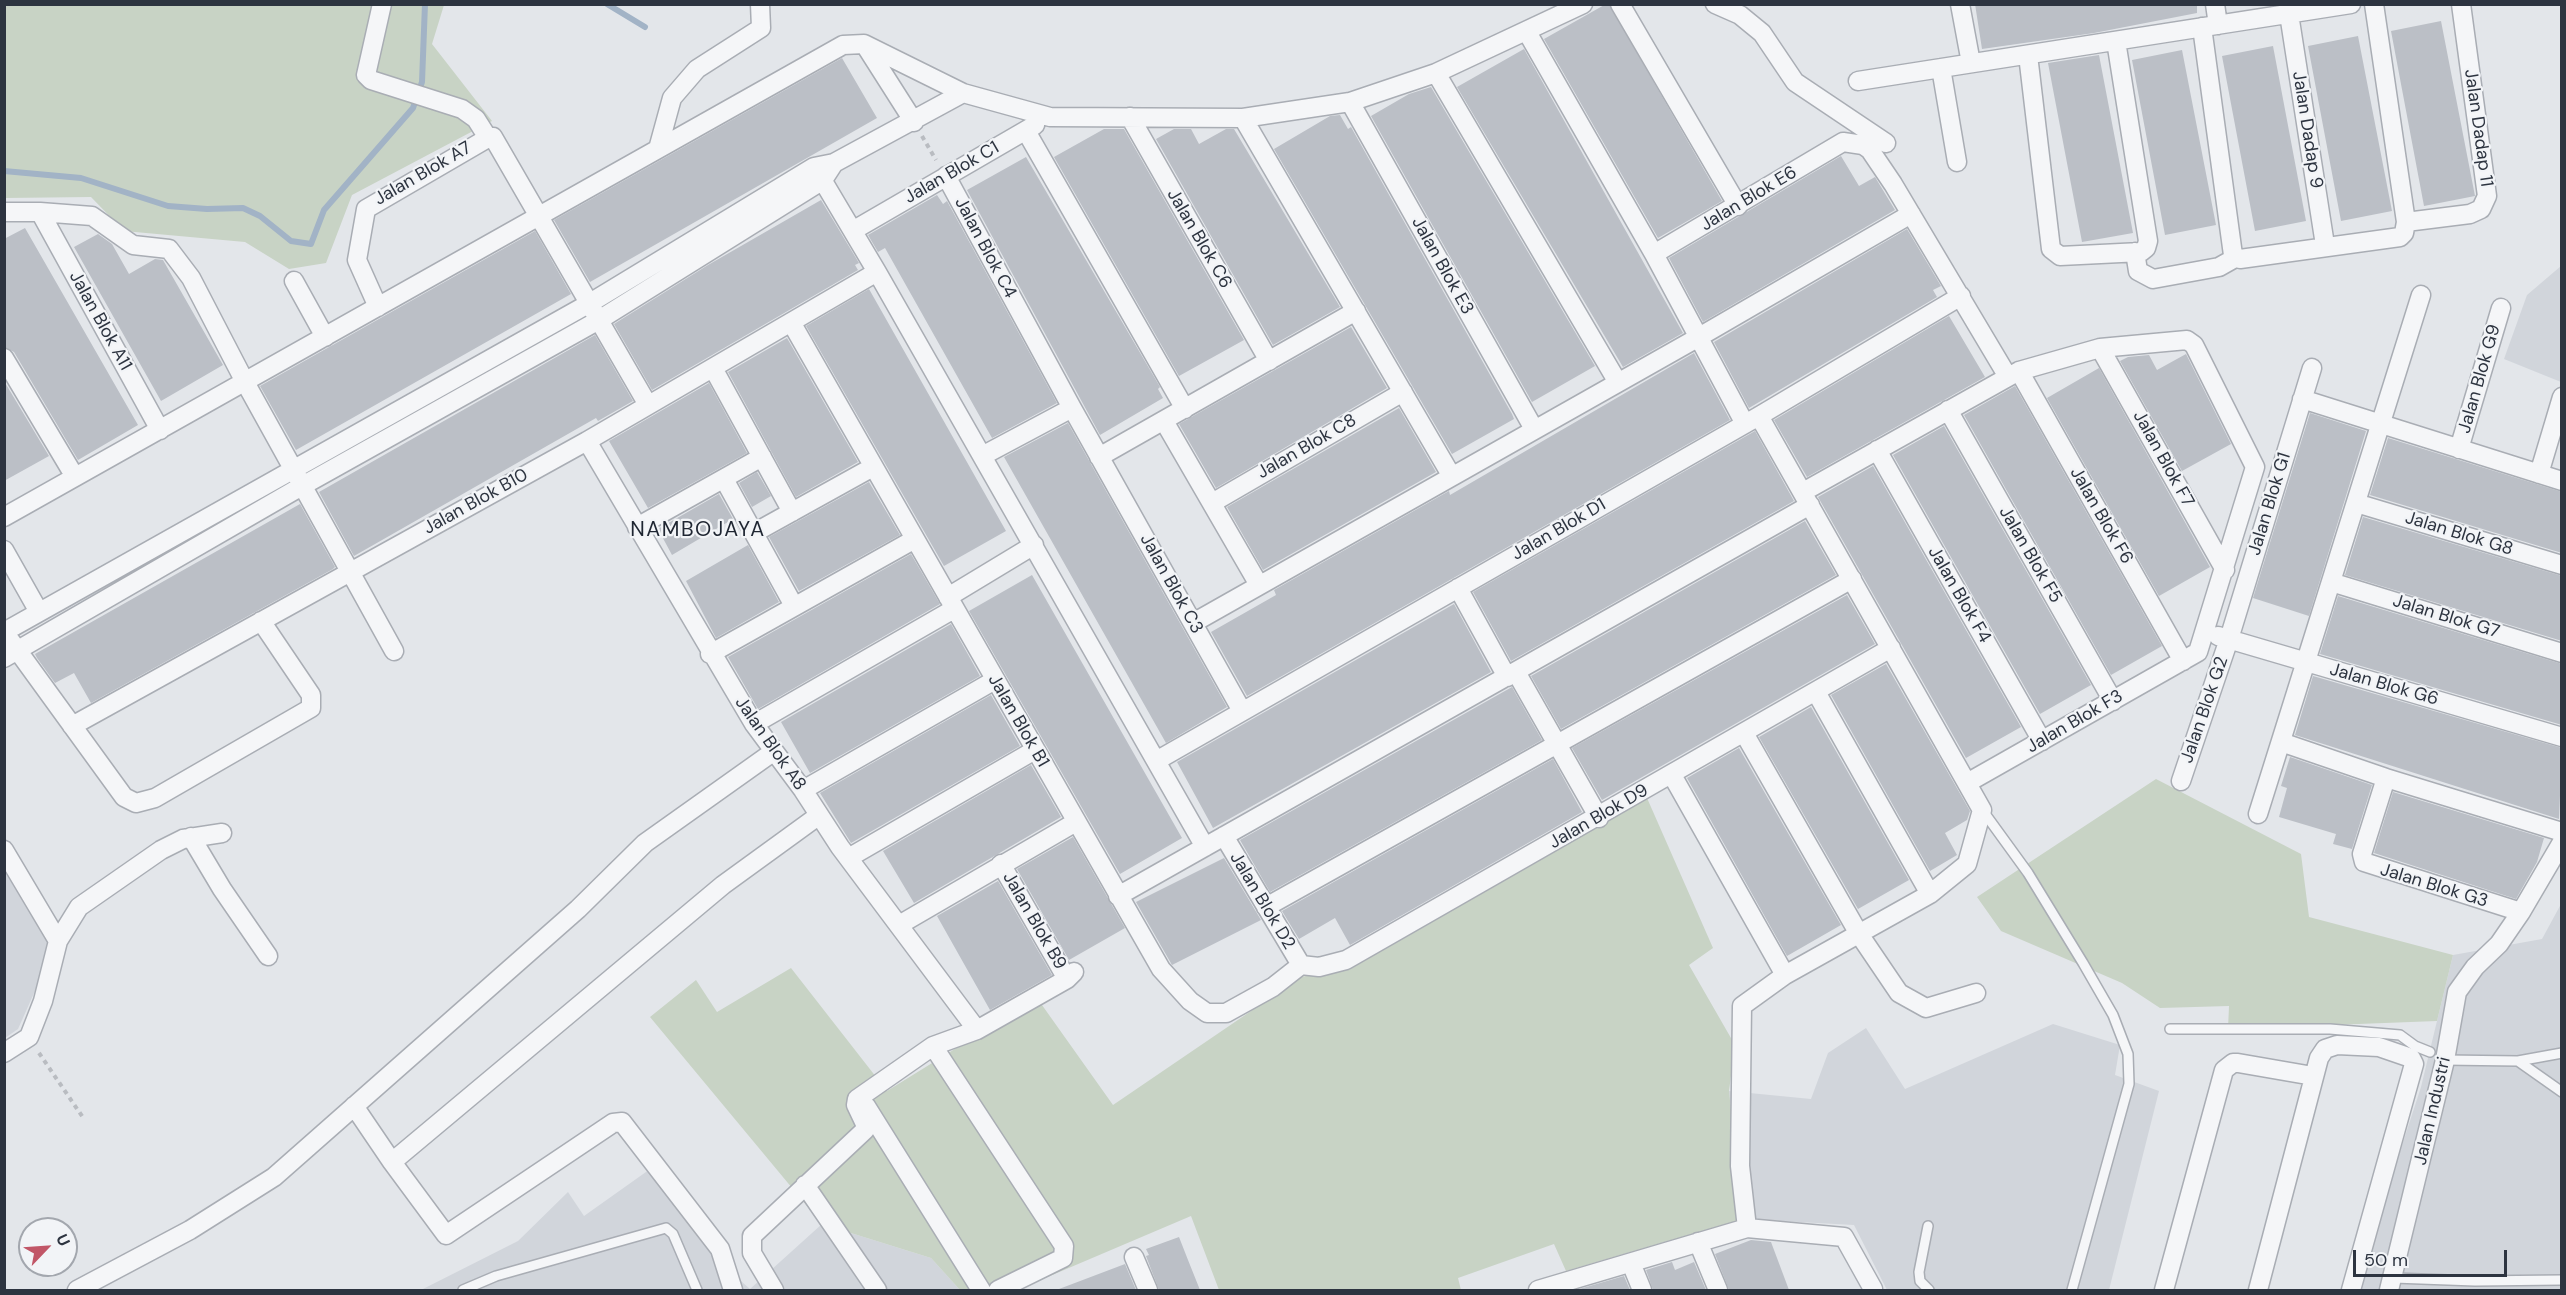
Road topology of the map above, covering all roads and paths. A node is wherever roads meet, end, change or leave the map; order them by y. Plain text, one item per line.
1 (382, 4) edge
2 (760, 4) edge
3 (1583, 4) edge
4 (1620, 4) edge
5 (1715, 4) edge
6 (1960, 4) edge
7 (2215, 4) edge
8 (2351, 4) edge
9 (2374, 4) edge
10 (2462, 4) edge
11 (2289, 14) junction
12 (2210, 26) junction
13 (1527, 32) junction
14 (2116, 41) junction
15 (864, 44) junction
16 (2028, 55) junction
17 (1971, 63) junction
18 (1941, 68) junction
19 (1436, 73) junction
20 (1858, 81) dead end
21 (963, 93) junction
22 (1350, 102) junction
23 (1050, 117) junction
24 (1130, 117) junction
25 (1243, 118) junction
26 (914, 122) junction
27 (1026, 130) junction
28 (488, 138) junction
29 (1843, 142) joint
30 (1886, 143) dead end
31 (658, 149) junction
32 (1957, 162) dead end
33 (818, 173) junction
34 (946, 176) junction
35 (1738, 206) junction
36 (4, 212) edge
37 (40, 212) junction
38 (1911, 214) junction
39 (539, 216) junction
40 (2406, 222) junction
41 (854, 230) junction
42 (2325, 245) junction
43 (2135, 252) junction
44 (1654, 254) junction
45 (2235, 258) junction
46 (878, 272) junction
47 (294, 281) dead end
48 (2421, 295) dead end
49 (1961, 296) junction
50 (590, 303) junction
51 (378, 307) junction
52 (2501, 308) dead end
53 (1356, 311) junction
54 (599, 320) junction
55 (791, 322) junction
56 (325, 337) junction
57 (1699, 337) junction
58 (2100, 348) junction
59 (4, 358) edge
60 (1269, 361) junction
61 (713, 368) junction
62 (2312, 368) dead end
63 (2013, 374) junction
64 (1617, 381) junction
65 (245, 382) junction
66 (1403, 392) junction
67 (2562, 397) edge
68 (2302, 399) junction
69 (648, 405) junction
70 (1071, 408) junction
71 (1185, 409) junction
72 (1948, 410) junction
73 (1752, 420) junction
74 (1164, 421) junction
75 (2380, 424) junction
76 (1534, 429) junction
77 (160, 430) junction
78 (587, 441) junction
79 (2459, 449) junction
80 (1877, 450) junction
81 (982, 456) junction
82 (1099, 457) junction
83 (762, 458) junction
84 (873, 467) junction
85 (292, 468) junction
86 (2539, 474) junction
87 (1451, 476) junction
88 (75, 477) junction
89 (724, 478) junction
90 (2562, 481) edge
91 (302, 486) junction
92 (1807, 499) junction
93 (1212, 503) junction
94 (2356, 503) junction
95 (792, 512) junction
96 (4, 517) edge
97 (637, 527) junction
98 (754, 533) junction
99 (915, 539) junction
100 (1034, 545) junction
101 (4, 550) edge
102 (2562, 566) edge
103 (2225, 570) junction
104 (350, 571) junction
105 (1852, 579) junction
106 (2331, 582) junction
107 (1259, 585) junction
108 (1458, 588) junction
109 (951, 603) junction
110 (795, 606) junction
111 (39, 612) junction
112 (261, 621) junction
113 (1193, 622) junction
114 (5, 632) edge
115 (2206, 632) junction
116 (2229, 639) junction
117 (1891, 648) junction
118 (394, 651) dead end
119 (2562, 652) edge
120 (10, 654) edge
121 (710, 654) junction
122 (2183, 661) junction
123 (2306, 662) junction
124 (1511, 674) junction
125 (995, 681) junction
126 (1816, 692) junction
127 (2113, 701) junction
128 (1242, 711) junction
129 (754, 724) junction
130 (72, 726) junction
131 (1744, 733) junction
132 (2562, 737) edge
133 (2042, 741) junction
134 (2281, 742) junction
135 (1557, 744) junction
136 (1035, 750) junction
137 (774, 752) junction
138 (1156, 761) junction
139 (1672, 775) junction
140 (2386, 778) junction
141 (2181, 782) dead end
142 (1967, 783) junction
143 (803, 790) junction
144 (1982, 810) junction
145 (2258, 814) dead end
146 (818, 816) junction
147 (1599, 818) junction
148 (1076, 822) junction
149 (2562, 832) edge
150 (222, 833) dead end
151 (1224, 836) junction
152 (191, 837) junction
153 (2562, 842) edge
154 (1204, 847) junction
155 (4, 850) edge
156 (850, 857) junction
157 (1001, 864) junction
158 (1929, 894) junction
159 (1118, 896) junction
160 (1266, 907) junction
161 (2521, 912) junction
162 (899, 925) junction
163 (1859, 934) junction
164 (58, 941) junction
165 (268, 956) dead end
166 (1301, 965) junction
167 (1785, 975) junction
168 (1976, 993) dead end
169 (2170, 1029) dead end
170 (977, 1030) junction
171 (29, 1037) junction
172 (933, 1046) junction
173 (4, 1053) edge
174 (2562, 1053) edge
175 (2438, 1056) junction
176 (2518, 1061) junction
177 (2313, 1076) junction
178 (2562, 1092) edge
179 (860, 1097) junction
180 (354, 1106) junction
181 (84, 1119) dead end
182 (392, 1162) junction
183 (805, 1185) junction
184 (1928, 1226) dead end
185 (1747, 1228) junction
186 (1698, 1242) junction
187 (1134, 1257) dead end
188 (1631, 1263) junction
189 (2562, 1280) edge
190 (2391, 1284) edge
191 (1562, 1287) edge
192 (1873, 1289) dead end
193 (77, 1290) edge
194 (463, 1290) edge
195 (697, 1290) edge
196 (734, 1290) edge
197 (774, 1290) edge
198 (877, 1290) edge
199 (981, 1290) edge
200 (998, 1290) edge
201 (1148, 1290) edge
202 (1538, 1290) edge
203 (1642, 1290) edge
204 (1718, 1290) edge
205 (1929, 1290) edge
206 (2072, 1290) edge
207 (2164, 1290) edge
208 (2258, 1290) edge
209 (2351, 1290) edge

1 - 28 street
2 - 31 street
3 - 13 street
4 - 35 street
5 - 30 street
6 - 17 street
7 - 12 street
8 - 11 street
9 - 40 street
10 - 40 street, Jalan Dadap 11
11 - 12 street
11 - 42 street, Jalan Dadap 9
12 - 14 street
12 - 45 street
13 - 19 street
13 - 44 street
14 - 16 street
14 - 43 street
15 - 21 street
15 - 26 street
15 - 31 street
16 - 17 street
16 - 43 street
17 - 18 street
18 - 20 street
18 - 32 street
19 - 22 street
19 - 64 street
21 - 23 street
21 - 26 street
22 - 25 street
22 - 76 street, Jalan Blok E3
23 - 24 street
23 - 27 street, Jalan Blok C1
24 - 25 street
24 - 60 street, Jalan Blok C6
25 - 53 street
26 - 33 street
26 - 34 path, Jalan Blok C4
27 - 34 street, Jalan Blok C1
27 - 71 street
28 - 39 street, Jalan Blok A7
28 - 51 street, Jalan Blok A7
29 - 35 street, Jalan Blok E6
29 - 38 street, Jalan Blok F6
31 - 39 street
33 - 41 street
33 - 50 street
33 - 54 street
34 - 41 street, Jalan Blok C1
34 - 70 street, Jalan Blok C4
35 - 44 street, Jalan Blok E6
36 - 37 street
37 - 65 street
37 - 77 street, Jalan Blok A11
38 - 49 street, Jalan Blok F6
38 - 57 street
39 - 50 street
39 - 51 street
40 - 42 street
41 - 46 street
42 - 45 street
43 - 45 street
44 - 57 street
46 - 55 street, Jalan Blok B10
46 - 81 street
47 - 56 street
48 - 75 street
49 - 63 street, Jalan Blok F6
49 - 73 street, Jalan Blok D1
50 - 54 street
50 - 85 street
51 - 56 street
52 - 79 street, Jalan Blok G9
53 - 60 street
53 - 66 street
54 - 69 street
54 - 91 street
55 - 61 street, Jalan Blok B10
55 - 84 street, Jalan Blok B1
56 - 65 street
57 - 64 street
57 - 73 street
58 - 63 street, Jalan Blok F3
58 - 103 street, Jalan Blok F7
58 - 103 street, Jalan Blok F3
59 - 88 street
60 - 71 street
61 - 69 street, Jalan Blok B10
61 - 83 street
62 - 68 street, Jalan Blok G1
63 - 72 street, Jalan Blok F3
63 - 122 street, Jalan Blok F6
64 - 76 street
65 - 77 street
65 - 85 street
66 - 87 street
66 - 93 street, Jalan Blok C8
67 - 86 street
68 - 75 street
68 - 116 street, Jalan Blok G1
69 - 78 street, Jalan Blok B10
70 - 81 street
70 - 82 street, Jalan Blok C4
71 - 74 street
72 - 80 street, Jalan Blok F3
72 - 127 street, Jalan Blok F5
73 - 92 street
73 - 108 street, Jalan Blok D1
74 - 82 street
74 - 93 street
75 - 79 street
75 - 94 street
76 - 87 street
77 - 88 street
78 - 97 street, Jalan Blok A8
78 - 104 street, Jalan Blok B10
79 - 86 street
80 - 92 street, Jalan Blok F3
80 - 133 street, Jalan Blok F4
81 - 100 street
82 - 113 street, Jalan Blok C3
83 - 89 street
83 - 95 street
84 - 95 street
84 - 99 street, Jalan Blok B1
85 - 91 street
85 - 111 street
86 - 90 street
87 - 107 street
88 - 96 street
89 - 97 street
89 - 98 street
91 - 104 street
91 - 120 street
92 - 105 street
92 - 124 street, Jalan Blok F3
93 - 107 street
94 - 102 street, Jalan Blok G8
94 - 106 street
95 - 98 street
97 - 121 street, Jalan Blok A8
98 - 110 street
99 - 109 street, Jalan Blok B1
99 - 110 street
100 - 109 street
100 - 138 street
101 - 111 street
103 - 115 street, Jalan Blok F3
104 - 112 street, Jalan Blok B10
104 - 118 street
105 - 117 street
105 - 135 street
106 - 119 street, Jalan Blok G7
106 - 123 street
107 - 113 street
108 - 124 street
108 - 128 street, Jalan Blok D1
109 - 125 street, Jalan Blok B1
109 - 129 street
110 - 121 street
111 - 114 street
112 - 130 street, Jalan Blok B10
112 - 130 street
113 - 128 street, Jalan Blok C3
114 - 120 street
115 - 116 street, Jalan Blok G6
115 - 122 street, Jalan Blok F3
116 - 123 street, Jalan Blok G6
116 - 141 street, Jalan Blok G2
117 - 126 street, Jalan Blok D9
117 - 142 street
120 - 130 street
121 - 129 street, Jalan Blok A8
122 - 127 street, Jalan Blok F3
123 - 132 street, Jalan Blok G6
123 - 134 street
124 - 135 street
124 - 151 street, Jalan Blok F3
125 - 136 street, Jalan Blok B1
125 - 143 street
126 - 131 street, Jalan Blok D9
126 - 158 street
127 - 133 street, Jalan Blok F3
128 - 138 street, Jalan Blok D1
129 - 137 street, Jalan Blok A8
131 - 139 street, Jalan Blok D9
131 - 163 street
133 - 142 street, Jalan Blok F3
134 - 140 street
134 - 145 street
135 - 147 street
135 - 160 street
136 - 148 street, Jalan Blok B1
136 - 156 street
137 - 143 street, Jalan Blok A8
137 - 180 street
138 - 154 street
139 - 147 street, Jalan Blok D9
139 - 167 street
140 - 149 street
140 - 161 street, Jalan Blok G3
142 - 144 street
143 - 146 street, Jalan Blok A8
144 - 158 street
144 - 206 lane
146 - 156 street, Jalan Blok A8
146 - 182 street
147 - 166 street, Jalan Blok D9
148 - 157 street
148 - 159 street, Jalan Blok B1
150 - 152 street
151 - 154 street, Jalan Blok F3
151 - 160 street, Jalan Blok D2
152 - 164 street
152 - 165 street
153 - 161 street, Jalan Industri
154 - 159 street, Jalan Blok F3
155 - 164 street
156 - 162 street, Jalan Blok A8
157 - 162 street
157 - 170 street, Jalan Blok B9
158 - 163 street
159 - 166 street, Jalan Blok B1
160 - 166 street, Jalan Blok D2
161 - 175 street, Jalan Industri
162 - 170 street, Jalan Blok A8
163 - 167 street
163 - 168 street
164 - 171 street
167 - 185 street
169 - 175 lane
170 - 172 street
171 - 173 street
171 - 181 path
172 - 179 street
172 - 200 street
174 - 176 lane
175 - 176 lane
175 - 190 street, Jalan Industri
176 - 178 lane
177 - 207 street
177 - 208 street
177 - 209 street
179 - 183 street
179 - 199 street
180 - 182 street
180 - 193 street
182 - 196 street
183 - 197 street
183 - 198 street
184 - 205 lane
185 - 186 street
185 - 192 street
186 - 188 street
186 - 204 street
187 - 201 street
188 - 191 street
188 - 203 street
189 - 190 lane
191 - 202 street
194 - 195 lane

